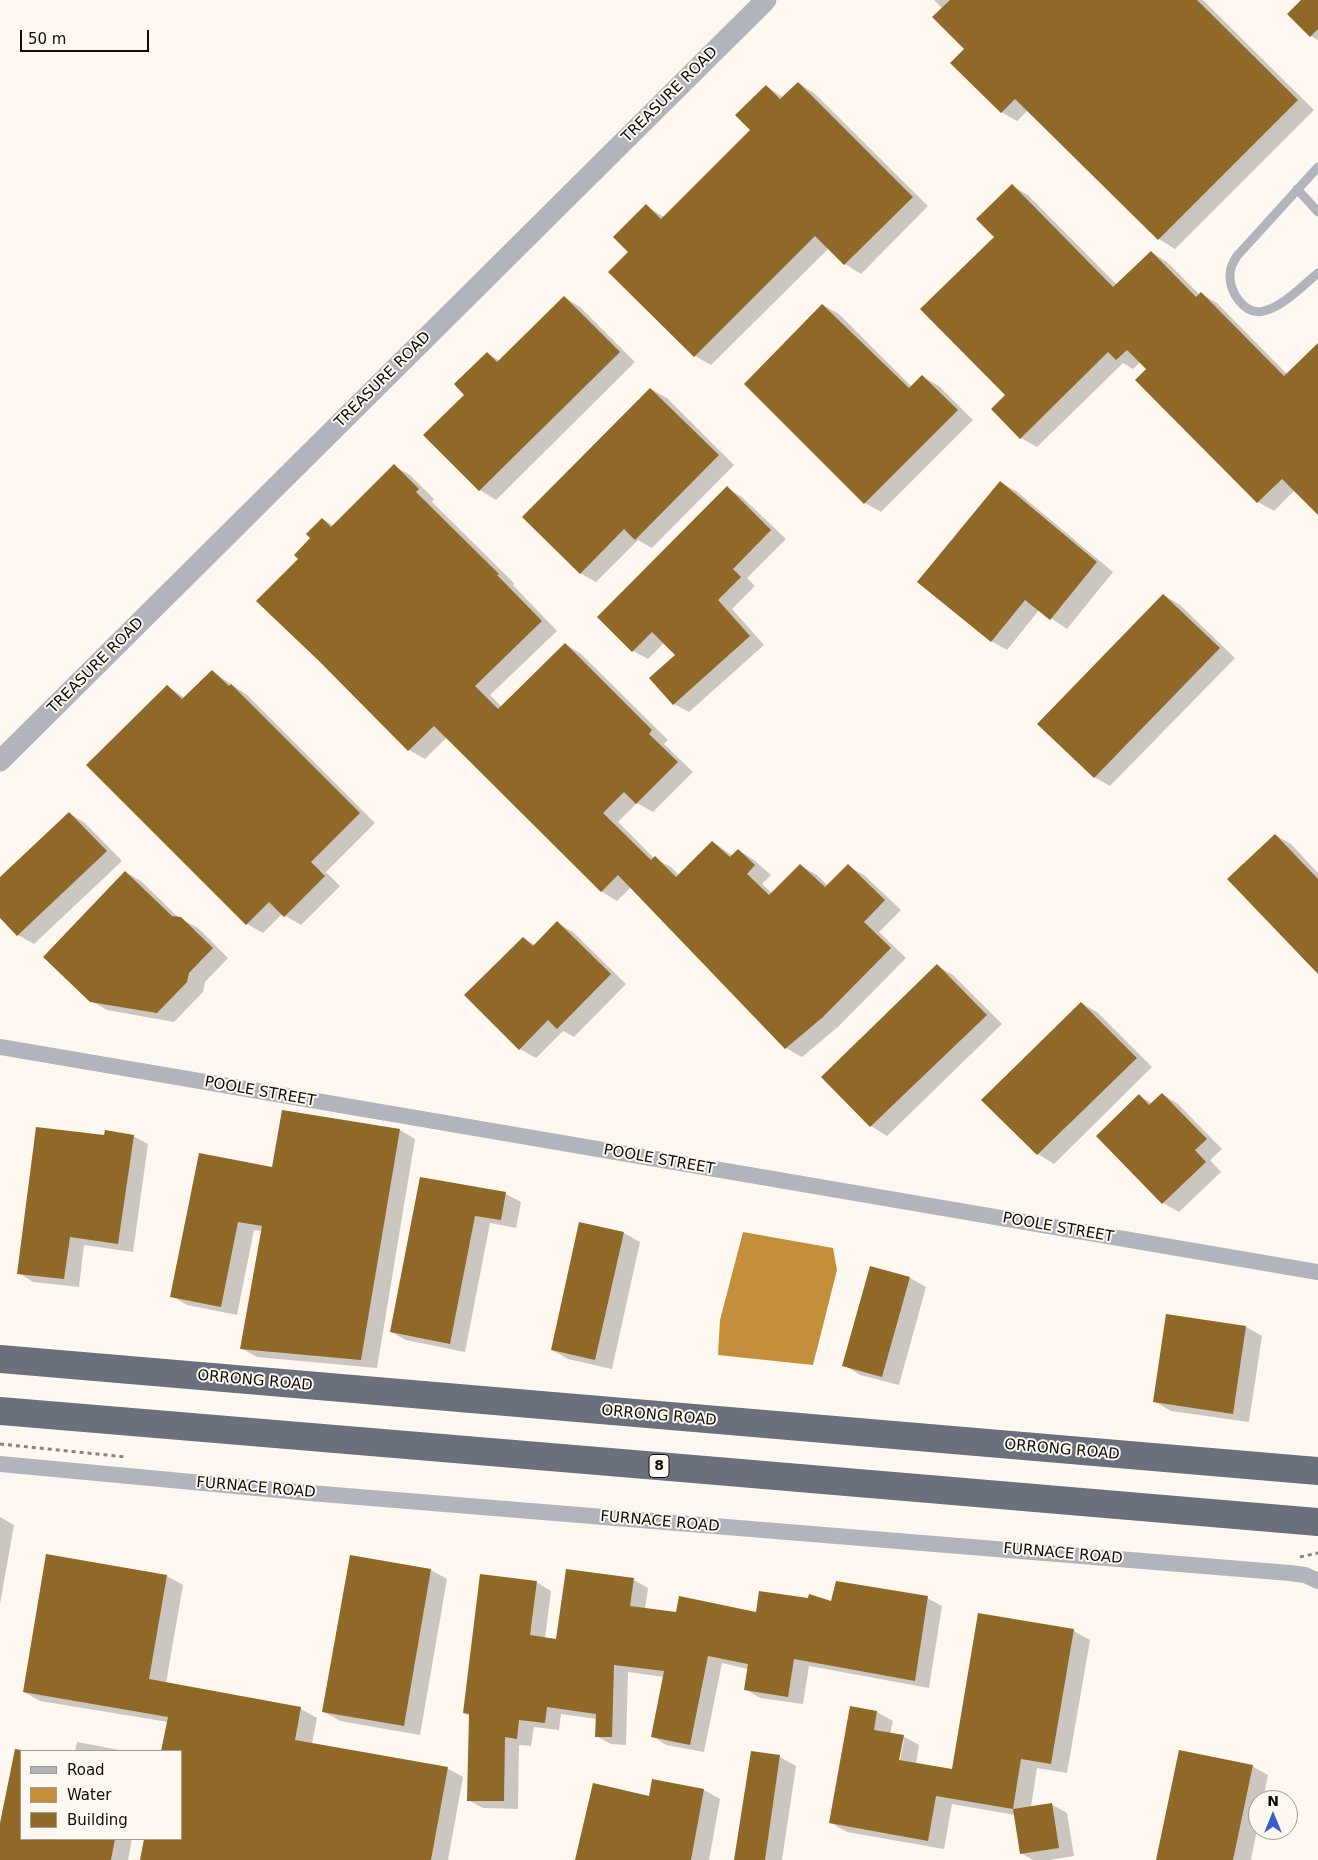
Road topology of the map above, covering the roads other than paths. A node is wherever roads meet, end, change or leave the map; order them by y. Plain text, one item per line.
1 (766, 0) edge
2 (1318, 167) edge
3 (1298, 189) junction
4 (1318, 212) edge
5 (1318, 273) edge
6 (0, 761) edge
7 (0, 1047) edge
8 (1318, 1272) edge
9 (0, 1359) edge
10 (0, 1412) edge
11 (0, 1464) edge
12 (1318, 1471) edge
13 (1318, 1522) edge
14 (1318, 1581) edge

1 - 6 street, TREASURE ROAD
2 - 3 lane
3 - 4 lane
3 - 5 lane
7 - 8 street, POOLE STREET
9 - 12 highway, ORRONG ROAD
10 - 13 highway, 8
11 - 14 street, FURNACE ROAD

